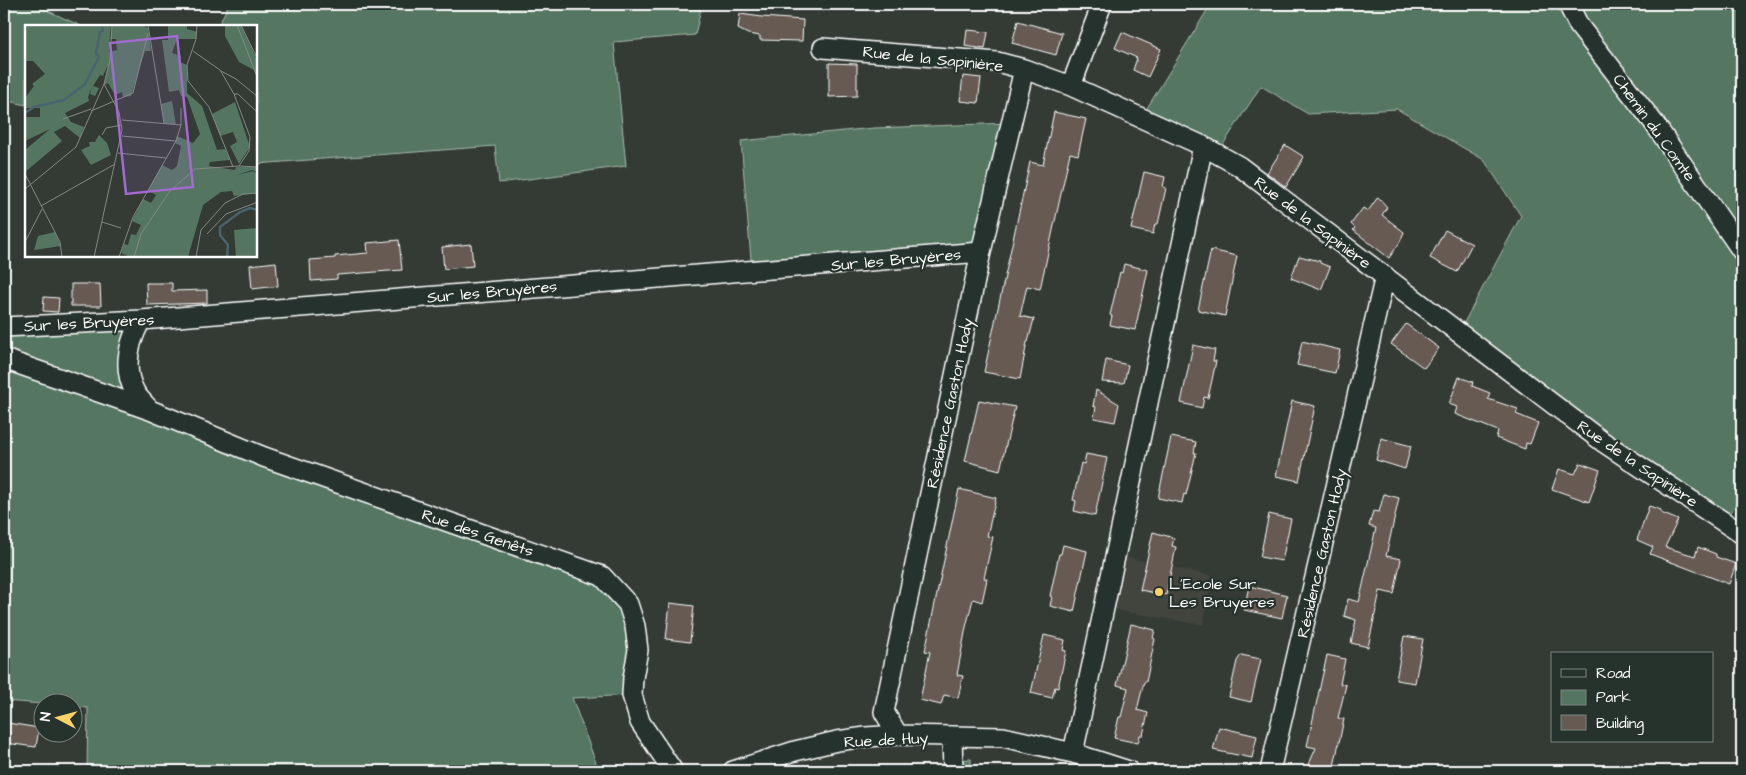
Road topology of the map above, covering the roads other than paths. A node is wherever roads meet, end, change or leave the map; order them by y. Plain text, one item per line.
1 (1102, 4) edge
2 (1568, 4) edge
3 (823, 48) dead end
4 (1024, 69) junction
5 (1072, 86) junction
6 (1203, 146) junction
7 (1742, 251) edge
8 (981, 252) junction
9 (1385, 276) junction
10 (141, 320) junction
11 (4, 328) edge
12 (4, 359) edge
13 (150, 410) junction
14 (1742, 534) edge
15 (898, 736) junction
16 (952, 736) junction
17 (1073, 752) junction
18 (673, 771) edge
19 (733, 771) edge
20 (952, 771) edge
21 (1129, 771) edge
22 (1270, 771) edge

1 - 5 street
2 - 7 street, Chemin du Comte
3 - 4 street, Rue de la Sapinière
4 - 5 street, Rue de la Sapinière
4 - 8 street, Résidence Gaston Hody
5 - 6 street, Rue de la Sapinière
6 - 9 street, Rue de la Sapinière
6 - 17 street
8 - 10 street, Sur les Bruyères
8 - 15 street, Résidence Gaston Hody
9 - 14 street, Rue de la Sapinière
9 - 22 street, Résidence Gaston Hody
10 - 11 street, Sur les Bruyères
10 - 13 street
12 - 13 street
13 - 18 street, Rue des Genêts
15 - 16 street, Rue de Huy
15 - 19 street, Rue de Huy
16 - 17 street, Rue de Huy
16 - 20 street, Rue de Huy
17 - 21 street, Rue de Huy

